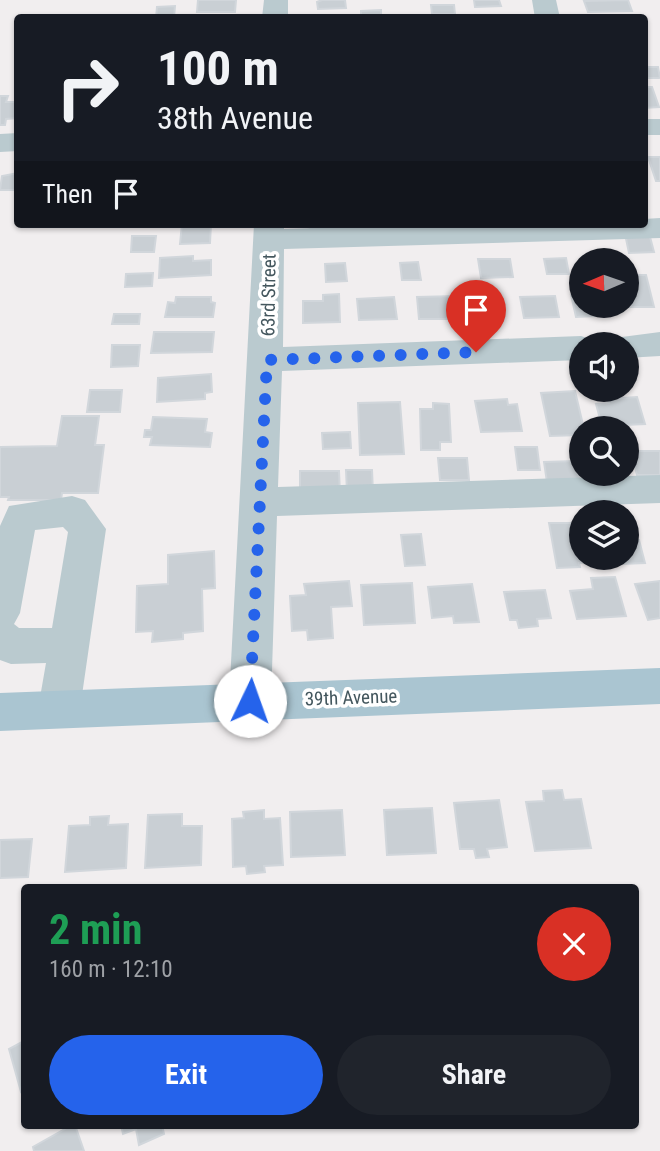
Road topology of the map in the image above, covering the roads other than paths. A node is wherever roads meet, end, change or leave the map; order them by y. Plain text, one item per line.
1 (660, 228) edge
2 (269, 232) edge
3 (660, 345) edge
4 (639, 346) edge
5 (569, 348) edge
6 (267, 360) junction
7 (660, 489) edge
8 (259, 502) junction
9 (0, 613) edge
10 (0, 636) edge
11 (69, 645) junction
12 (660, 686) edge
13 (250, 701) junction
14 (59, 709) junction
15 (0, 712) edge

1 - 2 street
2 - 6 street, 63rd Street
3 - 4 street
5 - 6 street
6 - 8 street, 63rd Street
7 - 8 street
8 - 13 street, 63rd Street
9 - 11 street
10 - 11 street
11 - 14 street
12 - 13 main road, 39th Avenue
13 - 14 main road, 39th Avenue
14 - 15 main road, 39th Avenue

